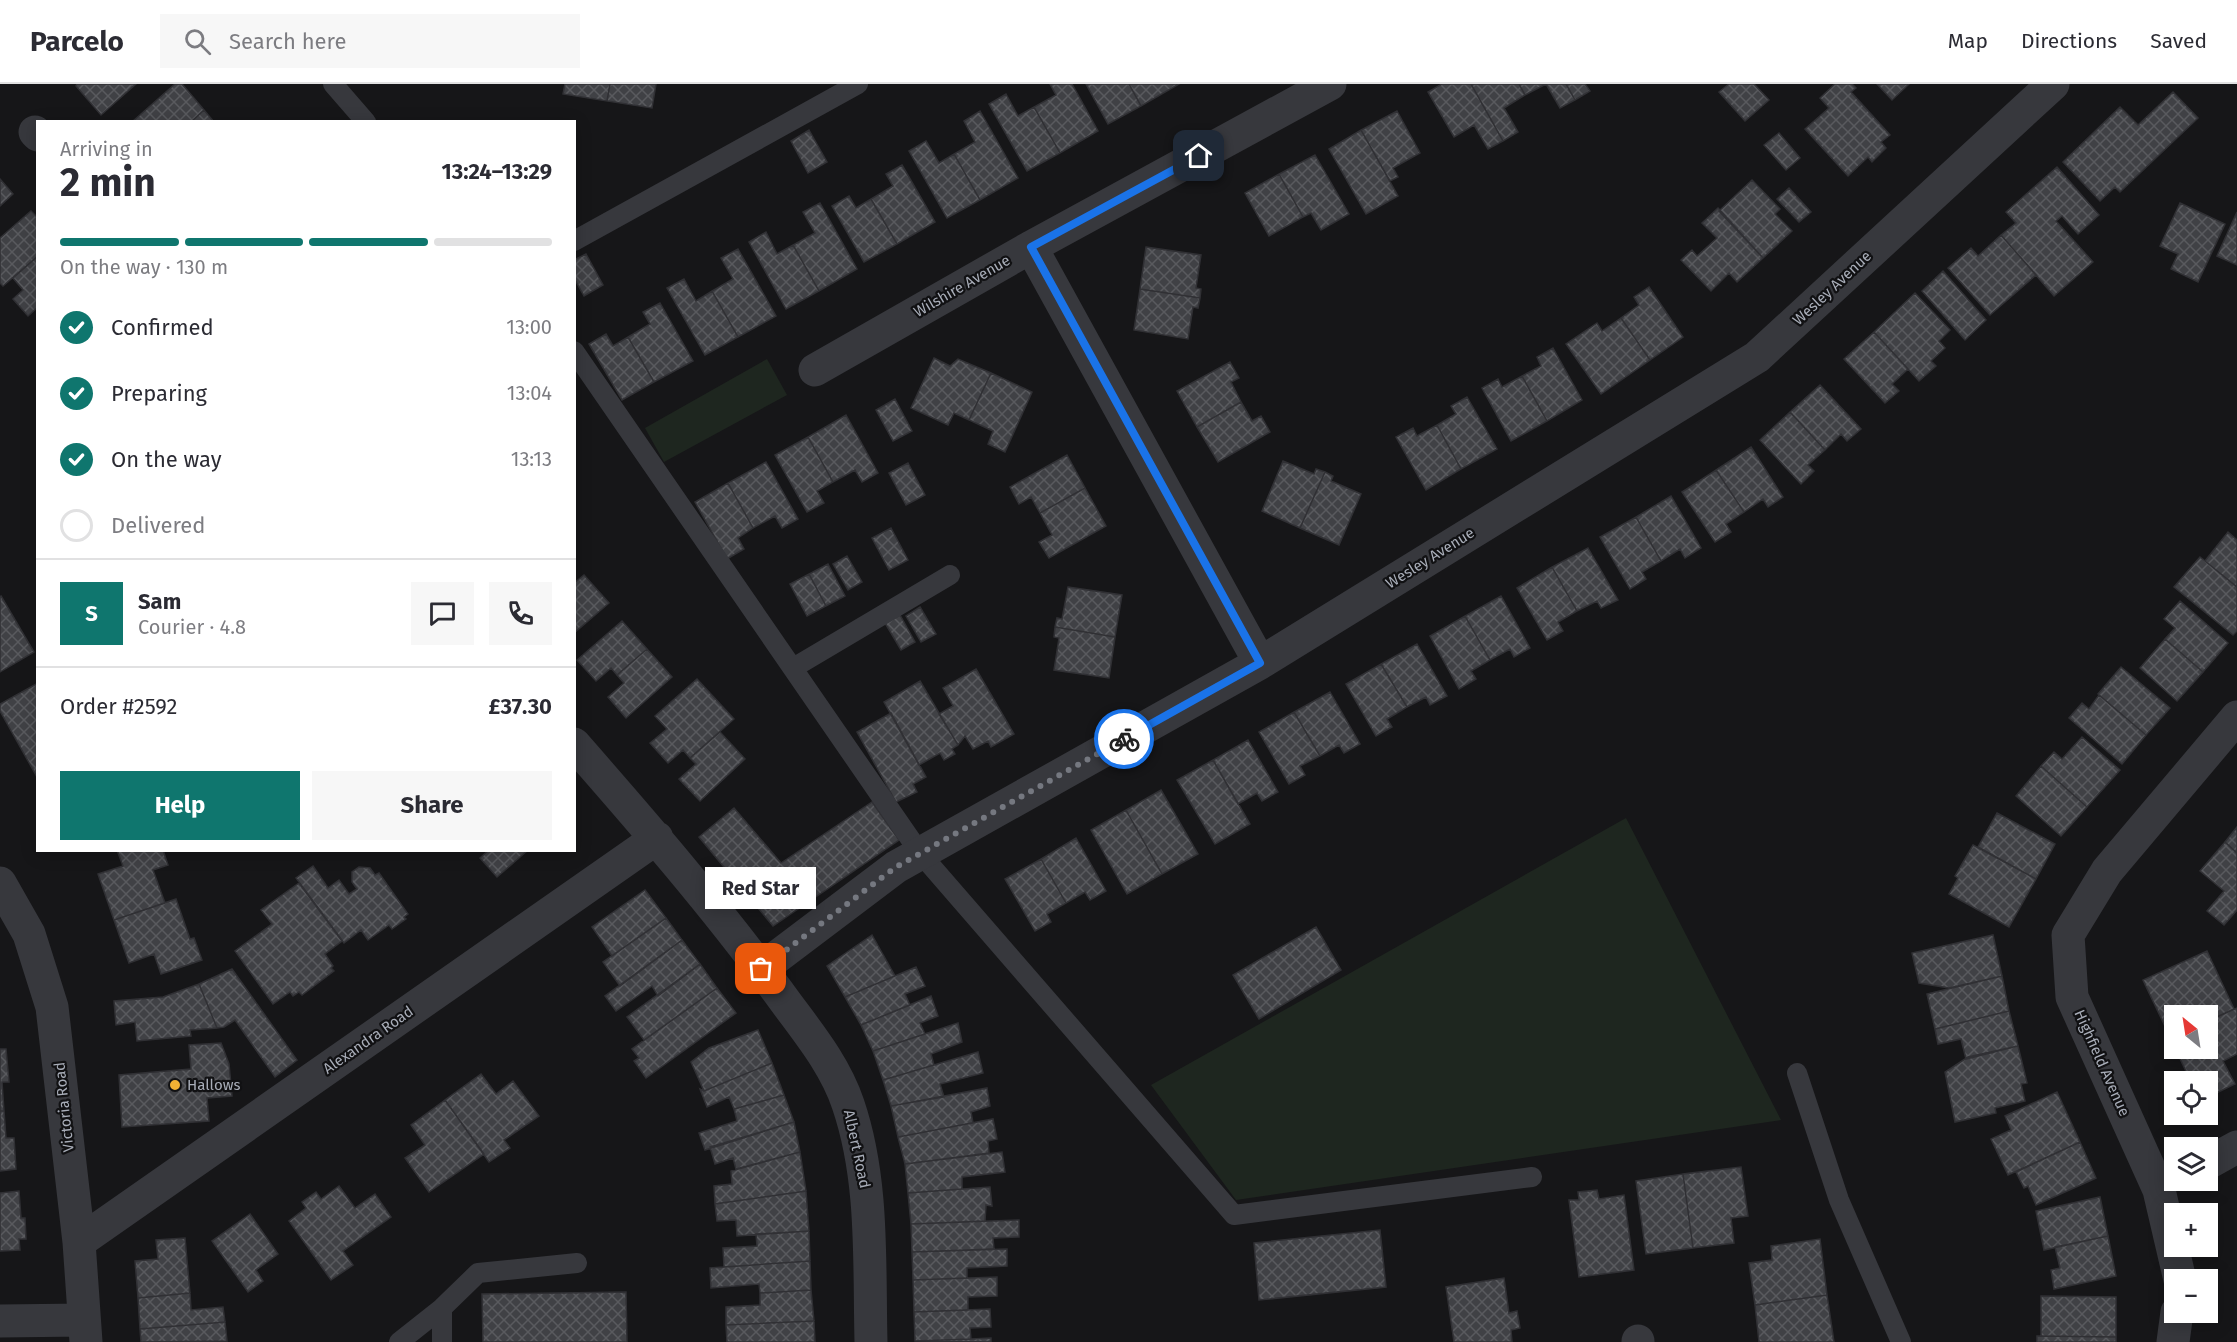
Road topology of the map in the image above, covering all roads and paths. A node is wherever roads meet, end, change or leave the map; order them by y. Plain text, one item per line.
1 (333, 84) edge
2 (858, 84) edge
3 (1330, 84) edge
4 (2053, 84) edge
5 (364, 120) edge
6 (576, 240) edge
7 (1031, 247) junction
8 (576, 354) edge
9 (815, 370) dead end
10 (950, 575) dead end
11 (1260, 663) junction
12 (793, 668) junction
13 (2237, 717) edge
14 (576, 746) edge
15 (657, 838) junction
16 (920, 853) junction
17 (0, 883) edge
18 (761, 969) junction
19 (1797, 1073) dead end
20 (2237, 1147) edge
21 (2218, 1157) edge
22 (1532, 1177) dead end
23 (2164, 1179) edge
24 (2168, 1191) edge
25 (79, 1242) junction
26 (577, 1263) dead end
27 (2178, 1269) edge
28 (442, 1308) junction
29 (0, 1320) edge
30 (2176, 1323) edge
31 (85, 1331) edge
32 (399, 1342) edge
33 (442, 1342) edge
34 (871, 1342) edge
35 (1901, 1342) edge
36 (2173, 1342) edge

1 - 5 lane
2 - 6 lane
3 - 7 street, Wilshire Avenue
4 - 11 street, Wesley Avenue
7 - 9 street, Wilshire Avenue
7 - 11 street
8 - 12 lane
10 - 12 lane
11 - 16 street, Wesley Avenue
12 - 16 lane
13 - 23 street, Highfield Avenue
14 - 15 street, Albert Road
15 - 18 street, Albert Road
15 - 25 street, Alexandra Road
16 - 18 street, Wesley Avenue
16 - 22 lane
17 - 25 street, Victoria Road
18 - 34 street, Albert Road
19 - 35 lane
20 - 21 street
24 - 27 street, Highfield Avenue
25 - 31 street, Victoria Road
26 - 28 lane
28 - 32 lane
28 - 33 lane
29 - 31 street
30 - 36 street

